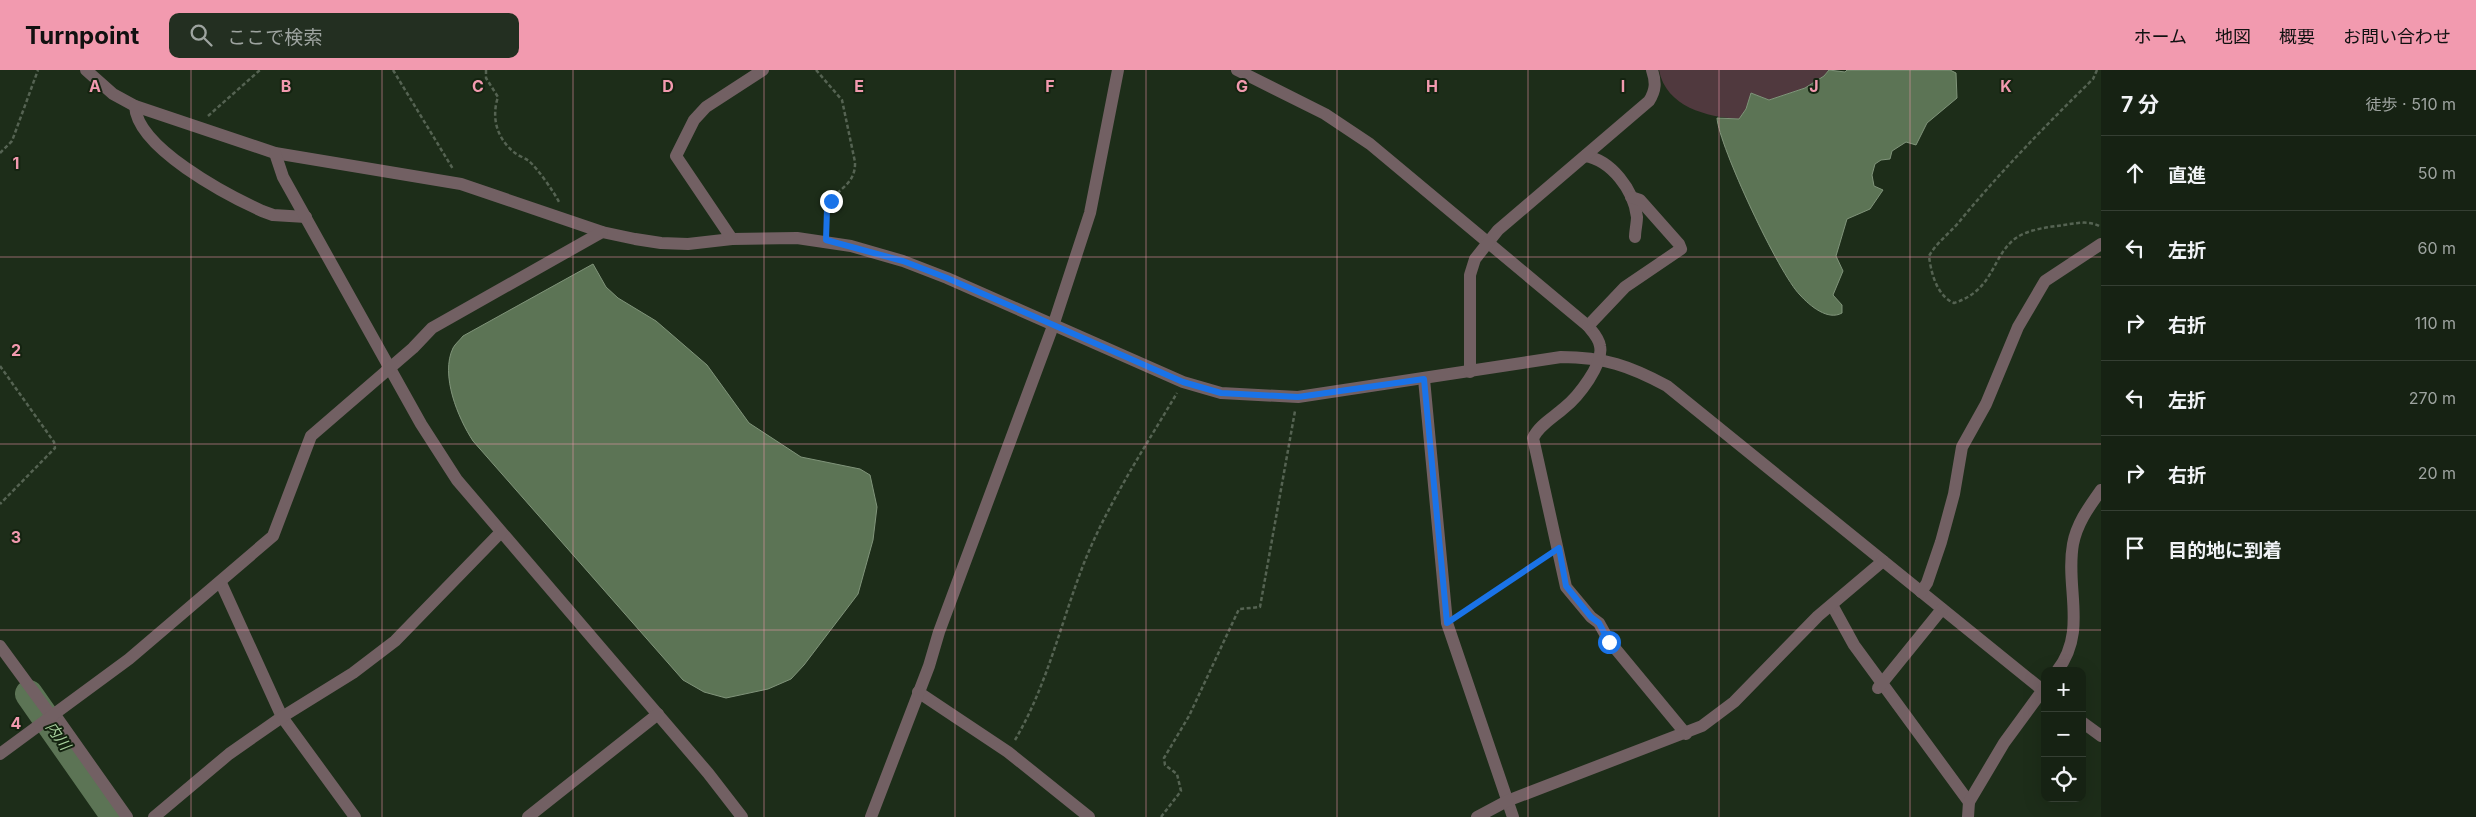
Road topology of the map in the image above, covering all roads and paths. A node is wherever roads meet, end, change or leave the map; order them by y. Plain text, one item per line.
1 (38, 70) edge
2 (86, 70) edge
3 (260, 70) edge
4 (393, 70) edge
5 (486, 70) edge
6 (763, 70) edge
7 (816, 70) edge
8 (1118, 70) edge
9 (1237, 70) edge
10 (1652, 70) edge
11 (2097, 70) edge
12 (135, 106) junction
13 (204, 129) junction
14 (0, 153) edge
15 (275, 153) junction
16 (1585, 156) junction
17 (452, 182) junction
18 (1630, 197) junction
19 (556, 216) junction
20 (306, 217) junction
21 (2101, 227) edge
22 (602, 232) junction
23 (1635, 237) dead end
24 (732, 239) junction
25 (826, 240) junction
26 (1488, 242) junction
27 (2101, 244) edge
28 (1053, 326) junction
29 (1588, 326) junction
30 (1598, 358) junction
31 (0, 366) edge
32 (390, 367) junction
33 (1470, 372) junction
34 (1424, 379) junction
35 (1183, 382) junction
36 (1298, 397) junction
37 (2101, 490) edge
38 (0, 504) edge
39 (500, 532) junction
40 (1559, 548) junction
41 (1883, 561) junction
42 (221, 582) junction
43 (1921, 592) junction
44 (1832, 605) junction
45 (1942, 609) junction
46 (1447, 623) junction
47 (0, 646) edge
48 (2060, 667) edge
49 (1880, 686) junction
50 (2041, 688) edge
51 (918, 692) junction
52 (2041, 694) edge
53 (658, 714) junction
54 (53, 717) junction
55 (282, 717) junction
56 (2086, 725) edge
57 (1686, 734) junction
58 (2101, 736) edge
59 (1008, 752) junction
60 (0, 754) edge
61 (1507, 801) junction
62 (1969, 802) junction
63 (127, 817) edge
64 (154, 817) edge
65 (355, 817) edge
66 (528, 817) edge
67 (742, 817) edge
68 (871, 817) edge
69 (1089, 817) edge
70 (1161, 817) edge
71 (1477, 817) edge
72 (1513, 817) edge
73 (1968, 817) edge

1 - 14 path
2 - 12 street
3 - 13 path
4 - 17 path
5 - 19 path
6 - 24 street
7 - 25 path
8 - 28 street
9 - 26 street
10 - 16 street
11 - 21 path
12 - 13 street
12 - 20 street
13 - 15 street
15 - 17 street
15 - 20 street
16 - 18 street
16 - 26 street
17 - 19 street
18 - 23 street
18 - 29 street
19 - 22 street
20 - 32 street
22 - 24 street
22 - 32 street
24 - 25 street
25 - 28 street
26 - 29 street
26 - 33 street
27 - 43 street
28 - 35 street
28 - 51 street
29 - 30 street
30 - 33 street
30 - 40 street
30 - 41 street
31 - 38 path
32 - 39 street
32 - 42 street
33 - 34 street
34 - 36 street
34 - 46 street
35 - 36 street
35 - 59 path
36 - 70 path
37 - 48 street
39 - 53 street
39 - 55 street
40 - 46 path
40 - 57 street
41 - 43 street
41 - 44 street
42 - 54 street
42 - 55 street
43 - 45 street
44 - 49 street
44 - 57 street
45 - 49 street
45 - 50 street
46 - 61 street
47 - 54 street
49 - 62 street
51 - 59 street
51 - 68 street
52 - 62 street
53 - 66 street
53 - 67 street
54 - 60 street
54 - 63 street
55 - 64 street
55 - 65 street
56 - 58 street
57 - 61 street
59 - 69 street
61 - 71 street
61 - 72 street
62 - 73 street

